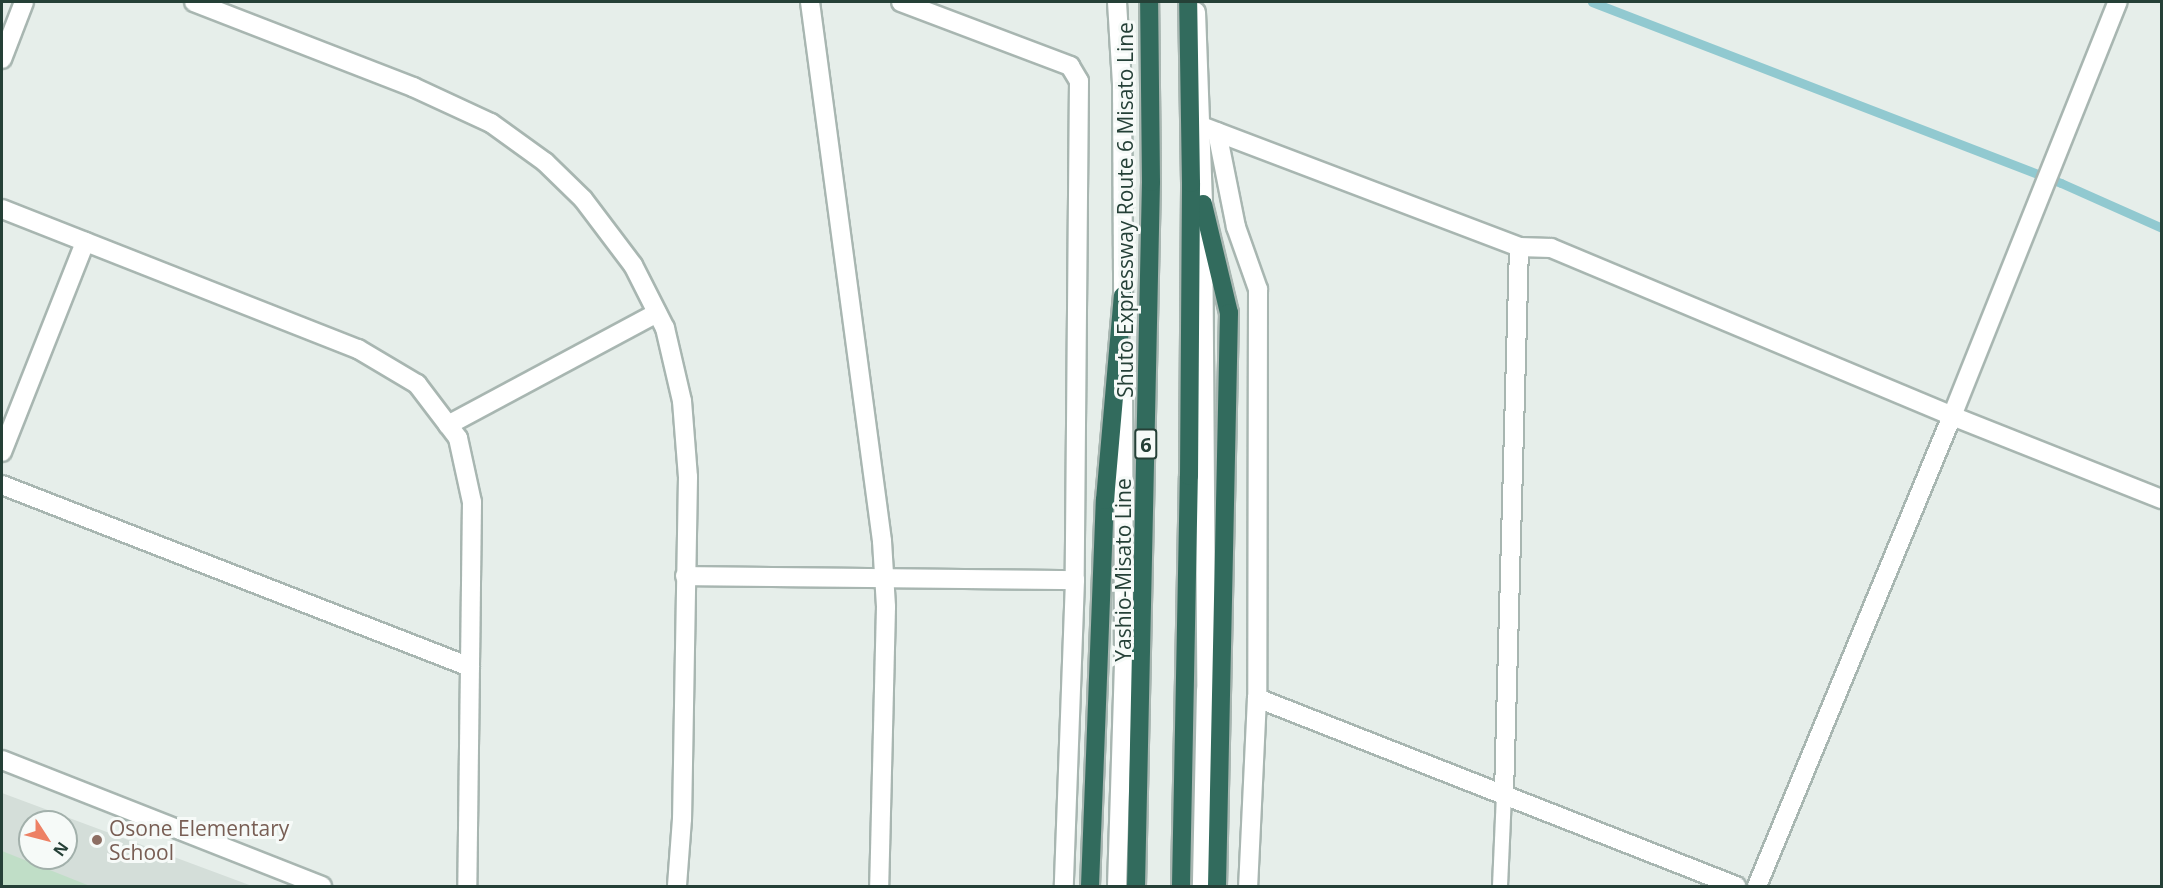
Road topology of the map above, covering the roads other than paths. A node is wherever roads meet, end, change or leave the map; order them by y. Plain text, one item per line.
1 (24, 2) edge
2 (194, 2) edge
3 (810, 2) edge
4 (901, 2) edge
5 (1117, 2) edge
6 (1149, 2) edge
7 (1188, 2) edge
8 (1196, 2) edge
9 (2118, 2) edge
10 (2, 59) edge
11 (1209, 129) junction
12 (1203, 204) junction
13 (2, 209) edge
14 (85, 242) junction
15 (1519, 247) junction
16 (1123, 296) junction
17 (657, 313) junction
18 (1952, 416) junction
19 (448, 426) junction
20 (2, 452) edge
21 (2, 485) edge
22 (2162, 499) edge
23 (685, 576) junction
24 (884, 578) junction
25 (1074, 580) junction
26 (470, 667) junction
27 (1257, 698) junction
28 (2, 760) edge
29 (1504, 794) junction
30 (322, 886) edge
31 (467, 886) edge
32 (677, 886) edge
33 (879, 886) edge
34 (1064, 886) edge
35 (1090, 886) edge
36 (1117, 886) edge
37 (1136, 886) edge
38 (1180, 886) edge
39 (1202, 886) edge
40 (1217, 886) edge
41 (1248, 886) edge
42 (1500, 886) edge
43 (1736, 886) edge
44 (1757, 886) edge

1 - 10 street
2 - 17 street
3 - 24 street
4 - 25 street
5 - 16 street, Yashio-Misato Line
6 - 37 highway, Shuto Expressway Route 6 Misato Line / 6
7 - 38 highway, 6
8 - 11 street
9 - 18 street
11 - 12 street
11 - 15 street
11 - 27 street
12 - 39 street
12 - 40 highway
13 - 14 street
14 - 19 street
14 - 20 street
15 - 18 street
15 - 29 street
16 - 35 highway
16 - 36 street, Yashio-Misato Line
17 - 19 street
17 - 23 street
18 - 22 street
18 - 44 street
19 - 26 street
21 - 26 street
23 - 24 street
23 - 32 street
24 - 25 street
24 - 33 street
25 - 34 street
26 - 31 street
27 - 29 street
27 - 41 street
28 - 30 street
29 - 42 lane
29 - 43 street

